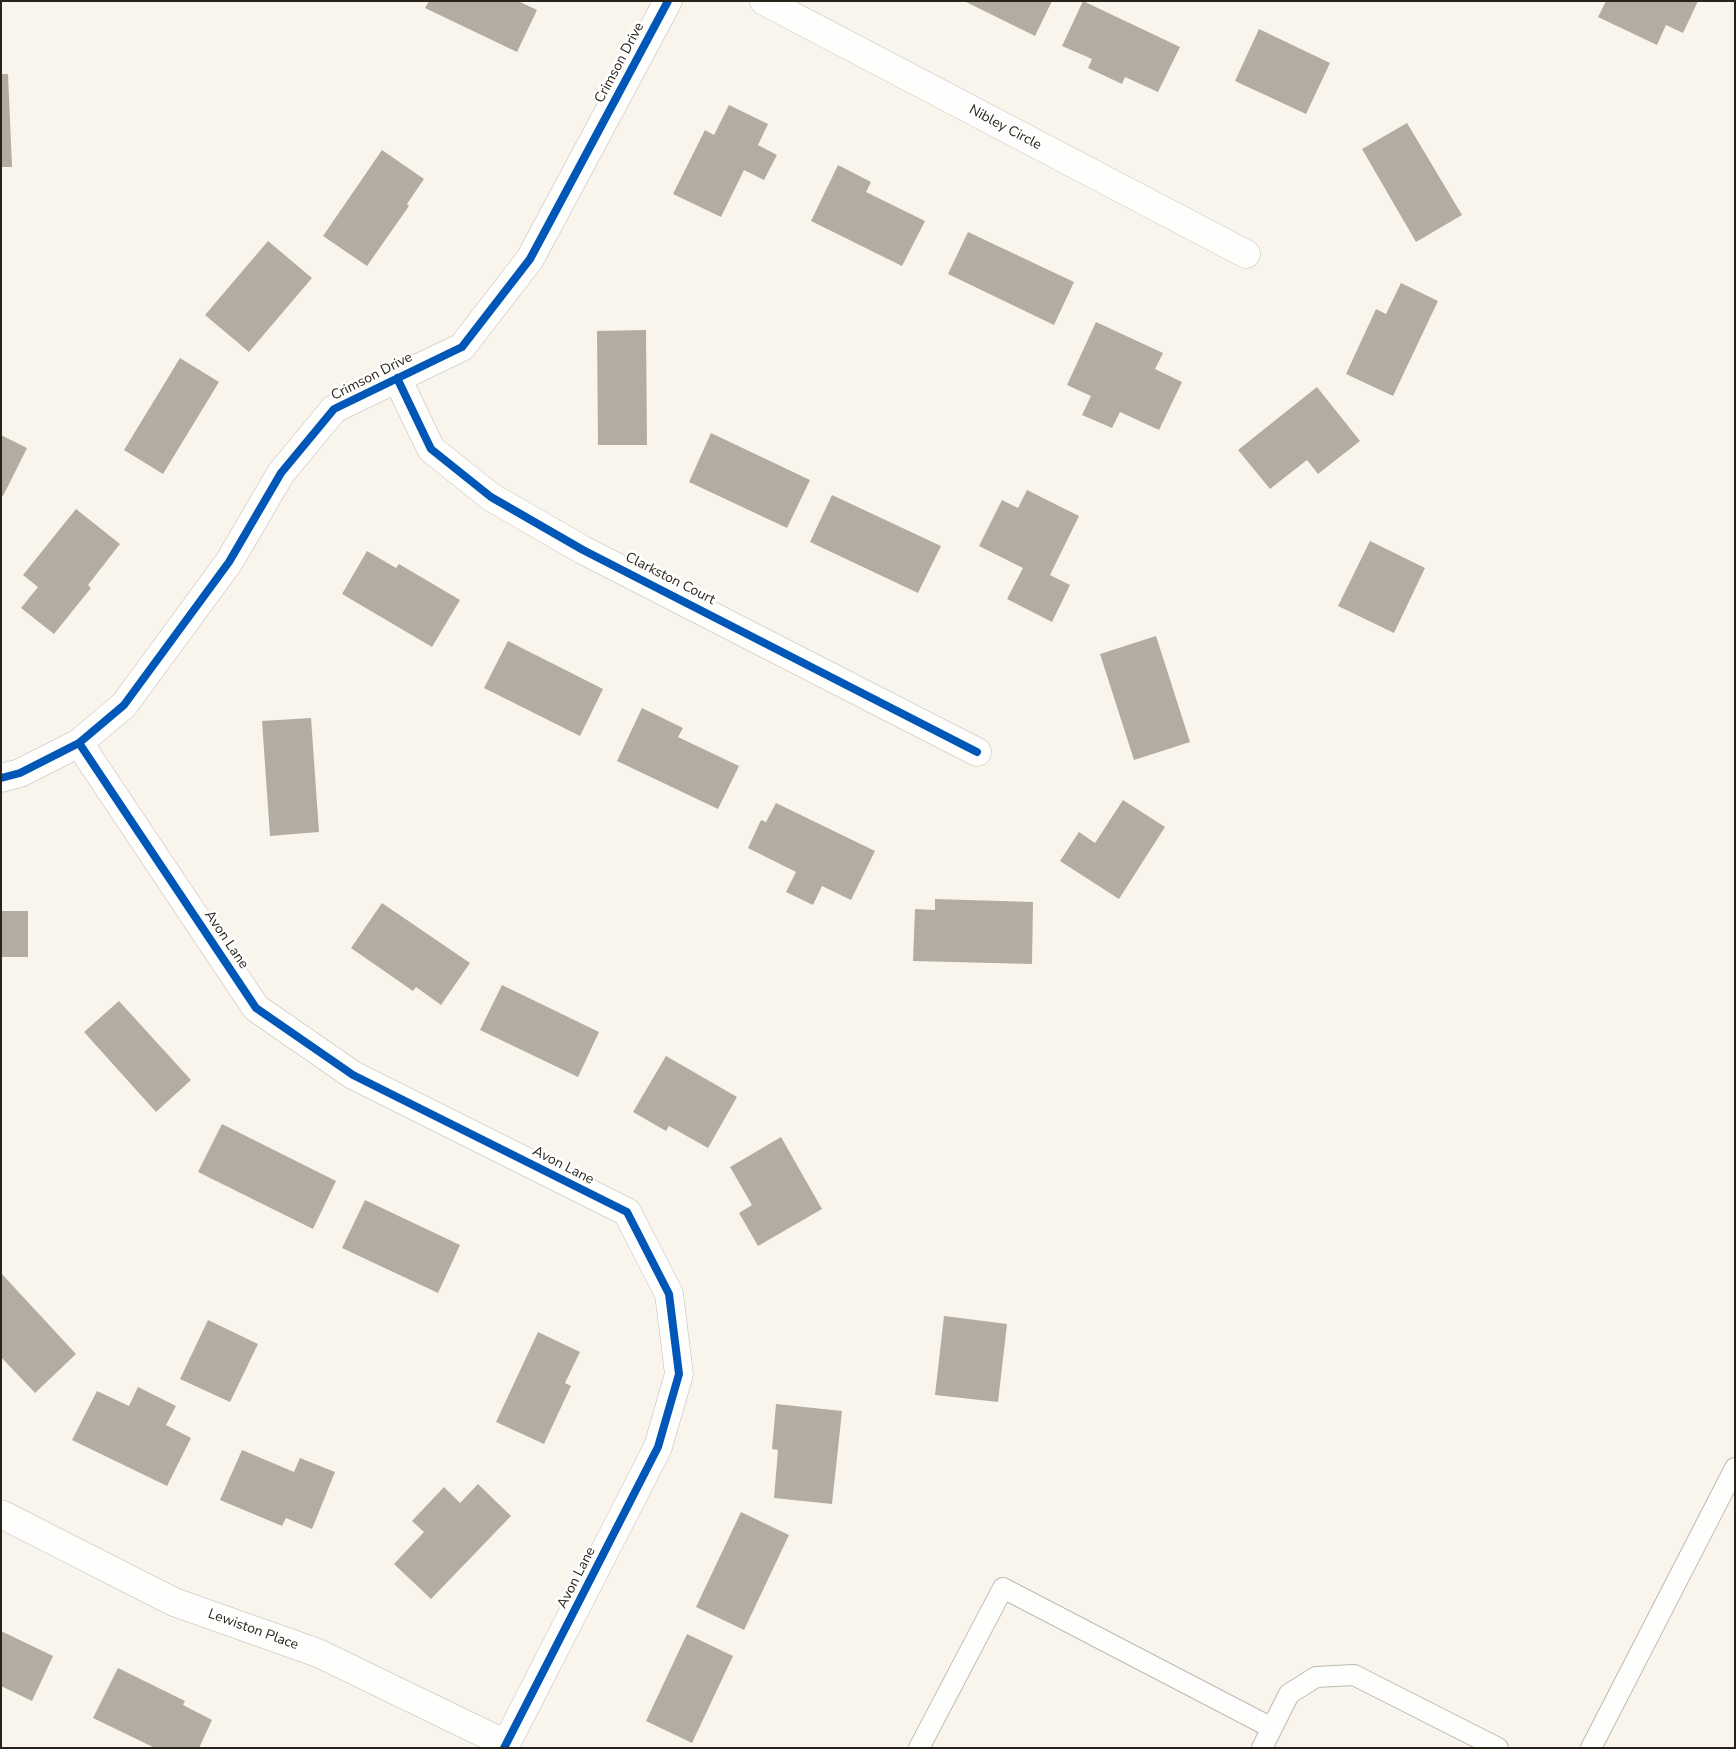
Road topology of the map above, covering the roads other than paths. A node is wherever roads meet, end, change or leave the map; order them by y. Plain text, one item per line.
1 (668, 1) edge
2 (764, 1) edge
3 (1246, 254) dead end
4 (397, 378) junction
5 (79, 743) junction
6 (977, 752) dead end
7 (1, 778) edge
8 (1735, 1468) edge
9 (1, 1514) edge
10 (1272, 1728) junction
11 (505, 1746) edge
12 (919, 1748) edge
13 (1262, 1748) edge
14 (1498, 1748) edge
15 (1591, 1748) edge

1 - 4 street, Crimson Drive
2 - 3 street, Nibley Circle
4 - 5 street, Crimson Drive
4 - 6 street, Clarkston Court
5 - 7 street, Crimson Drive
5 - 11 street, Avon Lane
8 - 15 lane
9 - 11 street, Lewiston Place
10 - 12 lane
10 - 13 lane
10 - 14 lane

